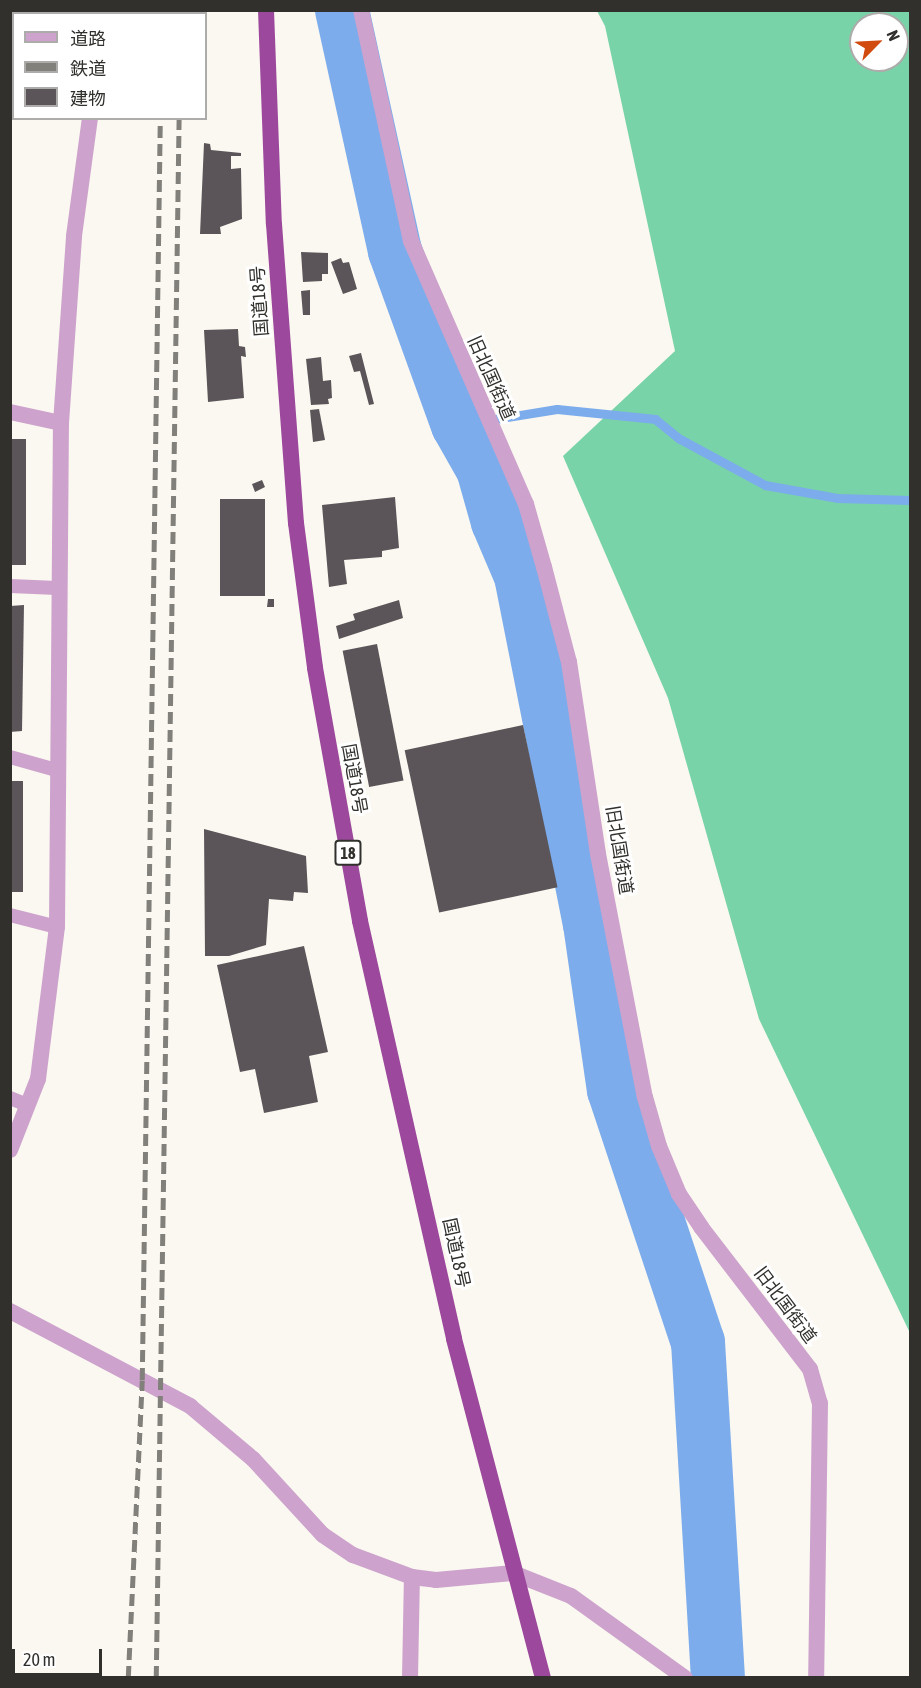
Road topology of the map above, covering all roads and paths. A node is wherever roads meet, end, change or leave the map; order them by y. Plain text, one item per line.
1 (266, 10) edge
2 (361, 10) edge
3 (90, 120) edge
4 (10, 412) edge
5 (61, 423) junction
6 (10, 586) edge
7 (57, 588) junction
8 (10, 757) edge
9 (56, 770) junction
10 (10, 915) edge
11 (57, 927) junction
12 (10, 1098) edge
13 (27, 1105) junction
14 (10, 1150) edge
15 (10, 1311) edge
16 (513, 1573) junction
17 (412, 1577) junction
18 (410, 1677) edge
19 (543, 1677) edge
20 (685, 1677) edge
21 (816, 1677) edge

1 - 16 highway, 国道18号 / 18
2 - 21 street, 旧北国街道
3 - 5 street
4 - 5 street
5 - 7 street
6 - 7 lane
7 - 9 street
8 - 9 lane
9 - 11 street
10 - 11 lane
11 - 13 street
12 - 13 lane
13 - 14 street
15 - 17 street
16 - 17 street
16 - 19 highway, 国道18号 / 18
16 - 20 street
17 - 18 street

